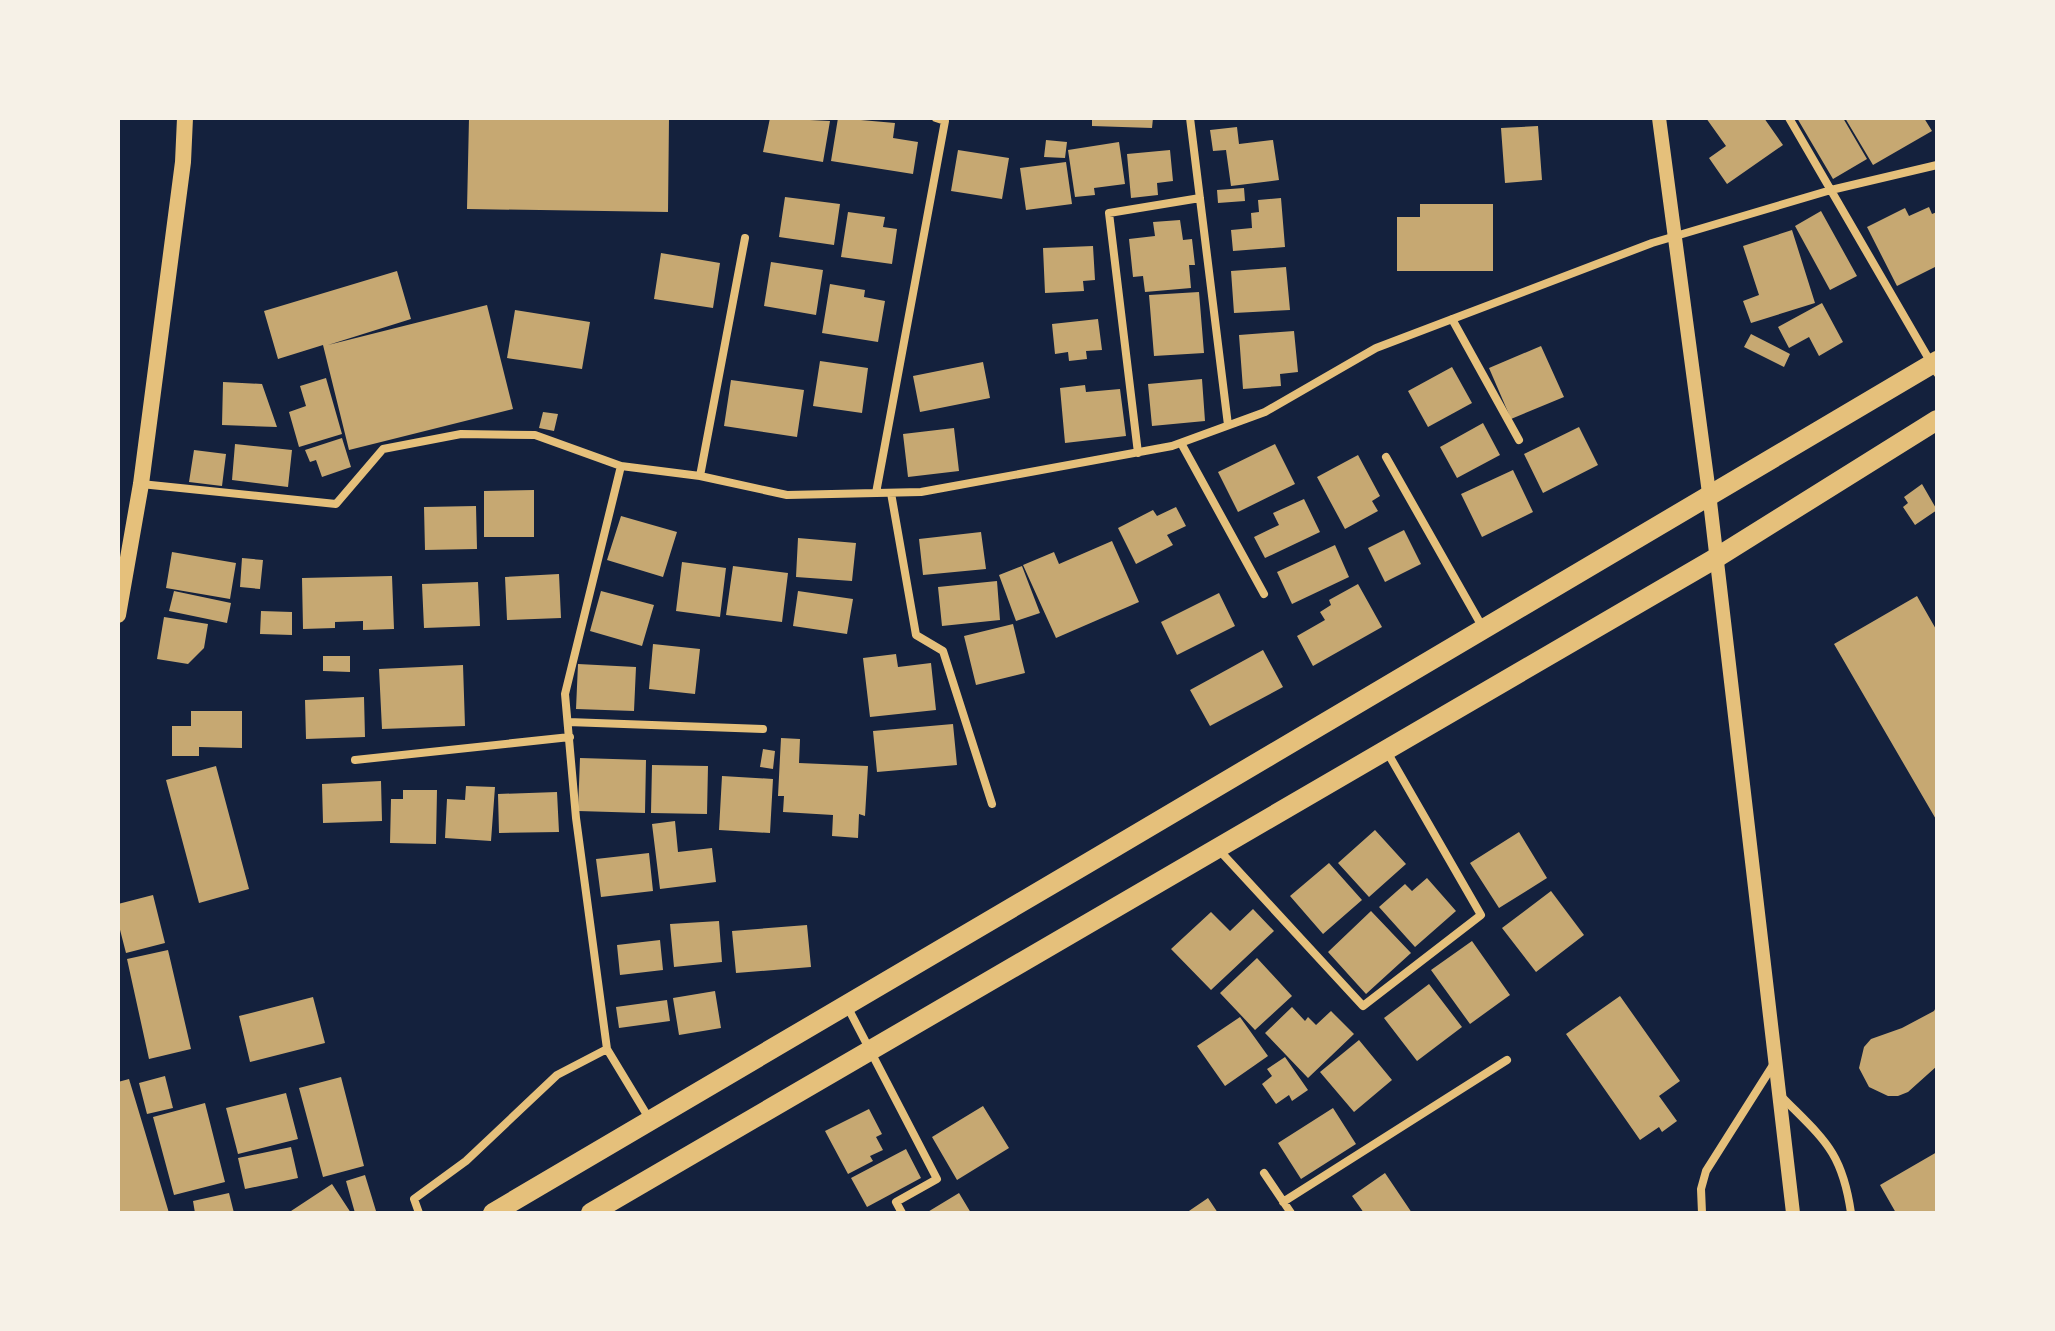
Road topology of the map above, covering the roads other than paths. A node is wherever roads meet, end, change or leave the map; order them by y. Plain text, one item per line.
1 (185, 118) edge
2 (936, 118) edge
3 (1190, 118) edge
4 (1659, 118) edge
5 (1789, 118) edge
6 (1937, 165) edge
7 (1831, 190) junction
8 (1200, 198) junction
9 (1675, 237) junction
10 (745, 238) dead end
11 (1452, 319) junction
12 (1935, 366) edge
13 (1937, 420) edge
14 (1228, 425) junction
15 (1519, 440) dead end
16 (1181, 443) junction
17 (1138, 453) junction
18 (1386, 457) dead end
19 (621, 466) junction
20 (700, 476) junction
21 (141, 484) junction
22 (876, 493) junction
23 (891, 493) junction
24 (1709, 493) junction
25 (1716, 558) junction
26 (1264, 594) dead end
27 (118, 615) edge
28 (1483, 629) junction
29 (568, 722) junction
30 (763, 729) dead end
31 (570, 737) junction
32 (1386, 750) junction
33 (355, 760) dead end
34 (992, 804) dead end
35 (1216, 847) junction
36 (847, 1005) junction
37 (607, 1049) junction
38 (869, 1050) junction
39 (1507, 1060) dead end
40 (1775, 1062) junction
41 (1780, 1094) junction
42 (650, 1121) junction
43 (1264, 1173) dead end
44 (1283, 1202) junction
45 (419, 1213) edge
46 (493, 1213) edge
47 (591, 1213) edge
48 (902, 1213) edge
49 (1291, 1213) edge
50 (1702, 1213) edge
51 (1793, 1213) edge
52 (1851, 1213) edge

1 - 21 main road
2 - 22 street
3 - 8 street
4 - 9 street
5 - 7 street
6 - 7 street
7 - 9 street
7 - 12 street
8 - 14 street
8 - 17 street
9 - 11 street
9 - 24 street
10 - 20 street
11 - 14 street
11 - 15 street
12 - 24 main road
13 - 25 main road
14 - 16 street
16 - 17 street
16 - 26 street
17 - 23 street
18 - 28 street
19 - 20 street
19 - 21 street
19 - 29 street
20 - 22 street
21 - 27 main road
22 - 23 street
23 - 34 street
24 - 25 street
24 - 28 main road
25 - 32 main road
25 - 40 street
28 - 36 main road
29 - 30 street
29 - 31 street
31 - 33 street
31 - 37 street
32 - 35 main road
32 - 35 street
35 - 38 main road
36 - 38 street
36 - 42 main road
37 - 42 street
37 - 45 street
38 - 47 main road
38 - 48 street
39 - 44 street
40 - 41 street
40 - 50 street
41 - 51 street
41 - 52 street
42 - 46 main road
43 - 44 street
44 - 49 street

